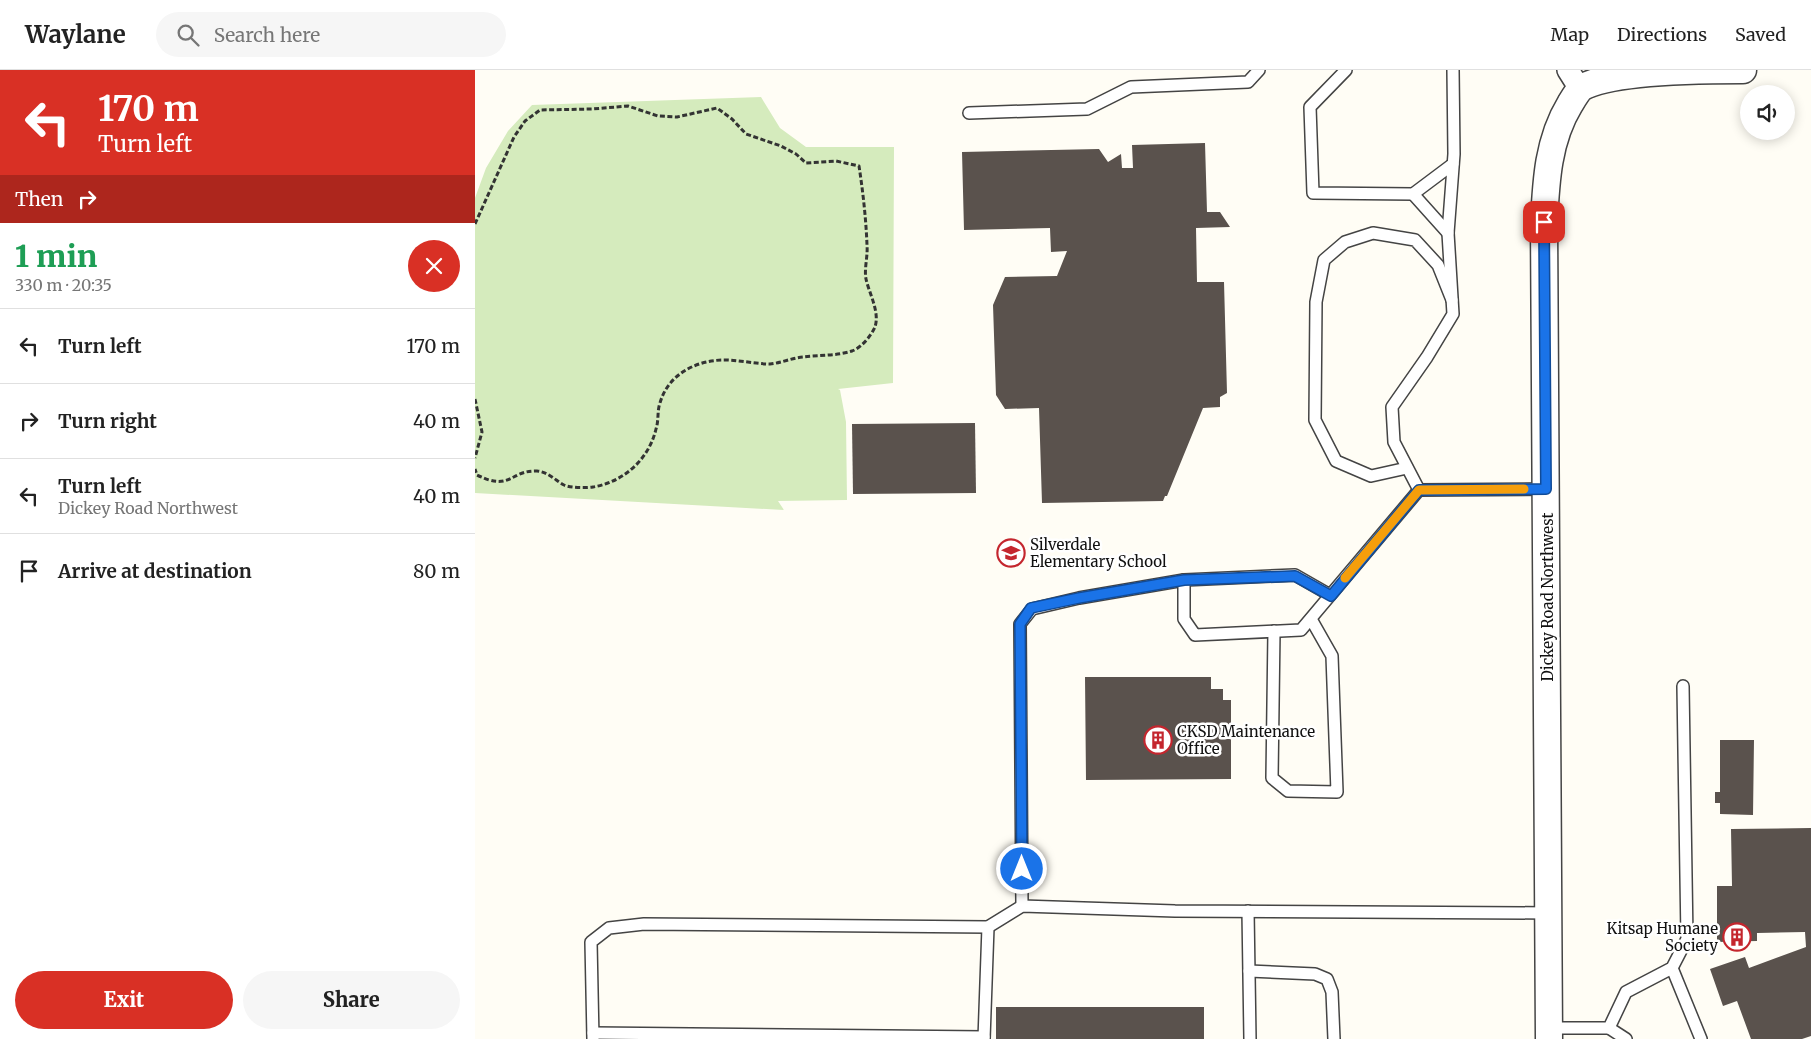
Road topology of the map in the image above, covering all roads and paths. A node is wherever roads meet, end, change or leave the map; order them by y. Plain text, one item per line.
1 (1259, 70) edge
2 (1345, 70) edge
3 (1453, 70) edge
4 (1743, 70) edge
5 (1574, 79) edge
6 (969, 113) dead end
7 (1453, 164) junction
8 (1413, 194) junction
9 (475, 224) edge
10 (1448, 233) junction
11 (1452, 300) junction
12 (475, 399) edge
13 (475, 458) edge
14 (1407, 468) junction
15 (475, 469) edge
16 (1546, 489) junction
17 (1419, 490) junction
18 (1184, 580) junction
19 (1331, 596) junction
20 (1311, 619) junction
21 (1274, 631) junction
22 (1683, 686) dead end
23 (1022, 906) junction
24 (1248, 911) junction
25 (1548, 913) junction
26 (988, 927) junction
27 (1672, 968) junction
28 (1249, 971) junction
29 (1609, 1028) junction
30 (1549, 1033) edge
31 (593, 1036) edge
32 (984, 1038) edge
33 (1250, 1039) edge
34 (1334, 1039) edge
35 (1626, 1039) edge
36 (1701, 1039) edge

1 - 6 lane
2 - 8 lane
3 - 7 lane
4 - 5 street, Dickey Road Northwest
5 - 16 street, Dickey Road Northwest
7 - 8 lane
7 - 10 lane
8 - 10 lane
9 - 15 path
10 - 11 lane
11 - 14 lane
11 - 14 lane
12 - 13 path
14 - 17 lane
16 - 17 lane
16 - 25 street, Dickey Road Northwest
17 - 19 lane
18 - 19 lane
18 - 21 lane
18 - 23 lane
19 - 20 lane
20 - 21 lane
20 - 21 lane
22 - 27 lane
23 - 24 lane
23 - 26 lane
24 - 25 lane
24 - 28 lane
25 - 30 street, Dickey Road Northwest
26 - 31 lane
26 - 32 lane
27 - 29 lane
27 - 36 lane
28 - 33 lane
28 - 34 lane
29 - 30 lane
29 - 35 lane
31 - 32 lane

